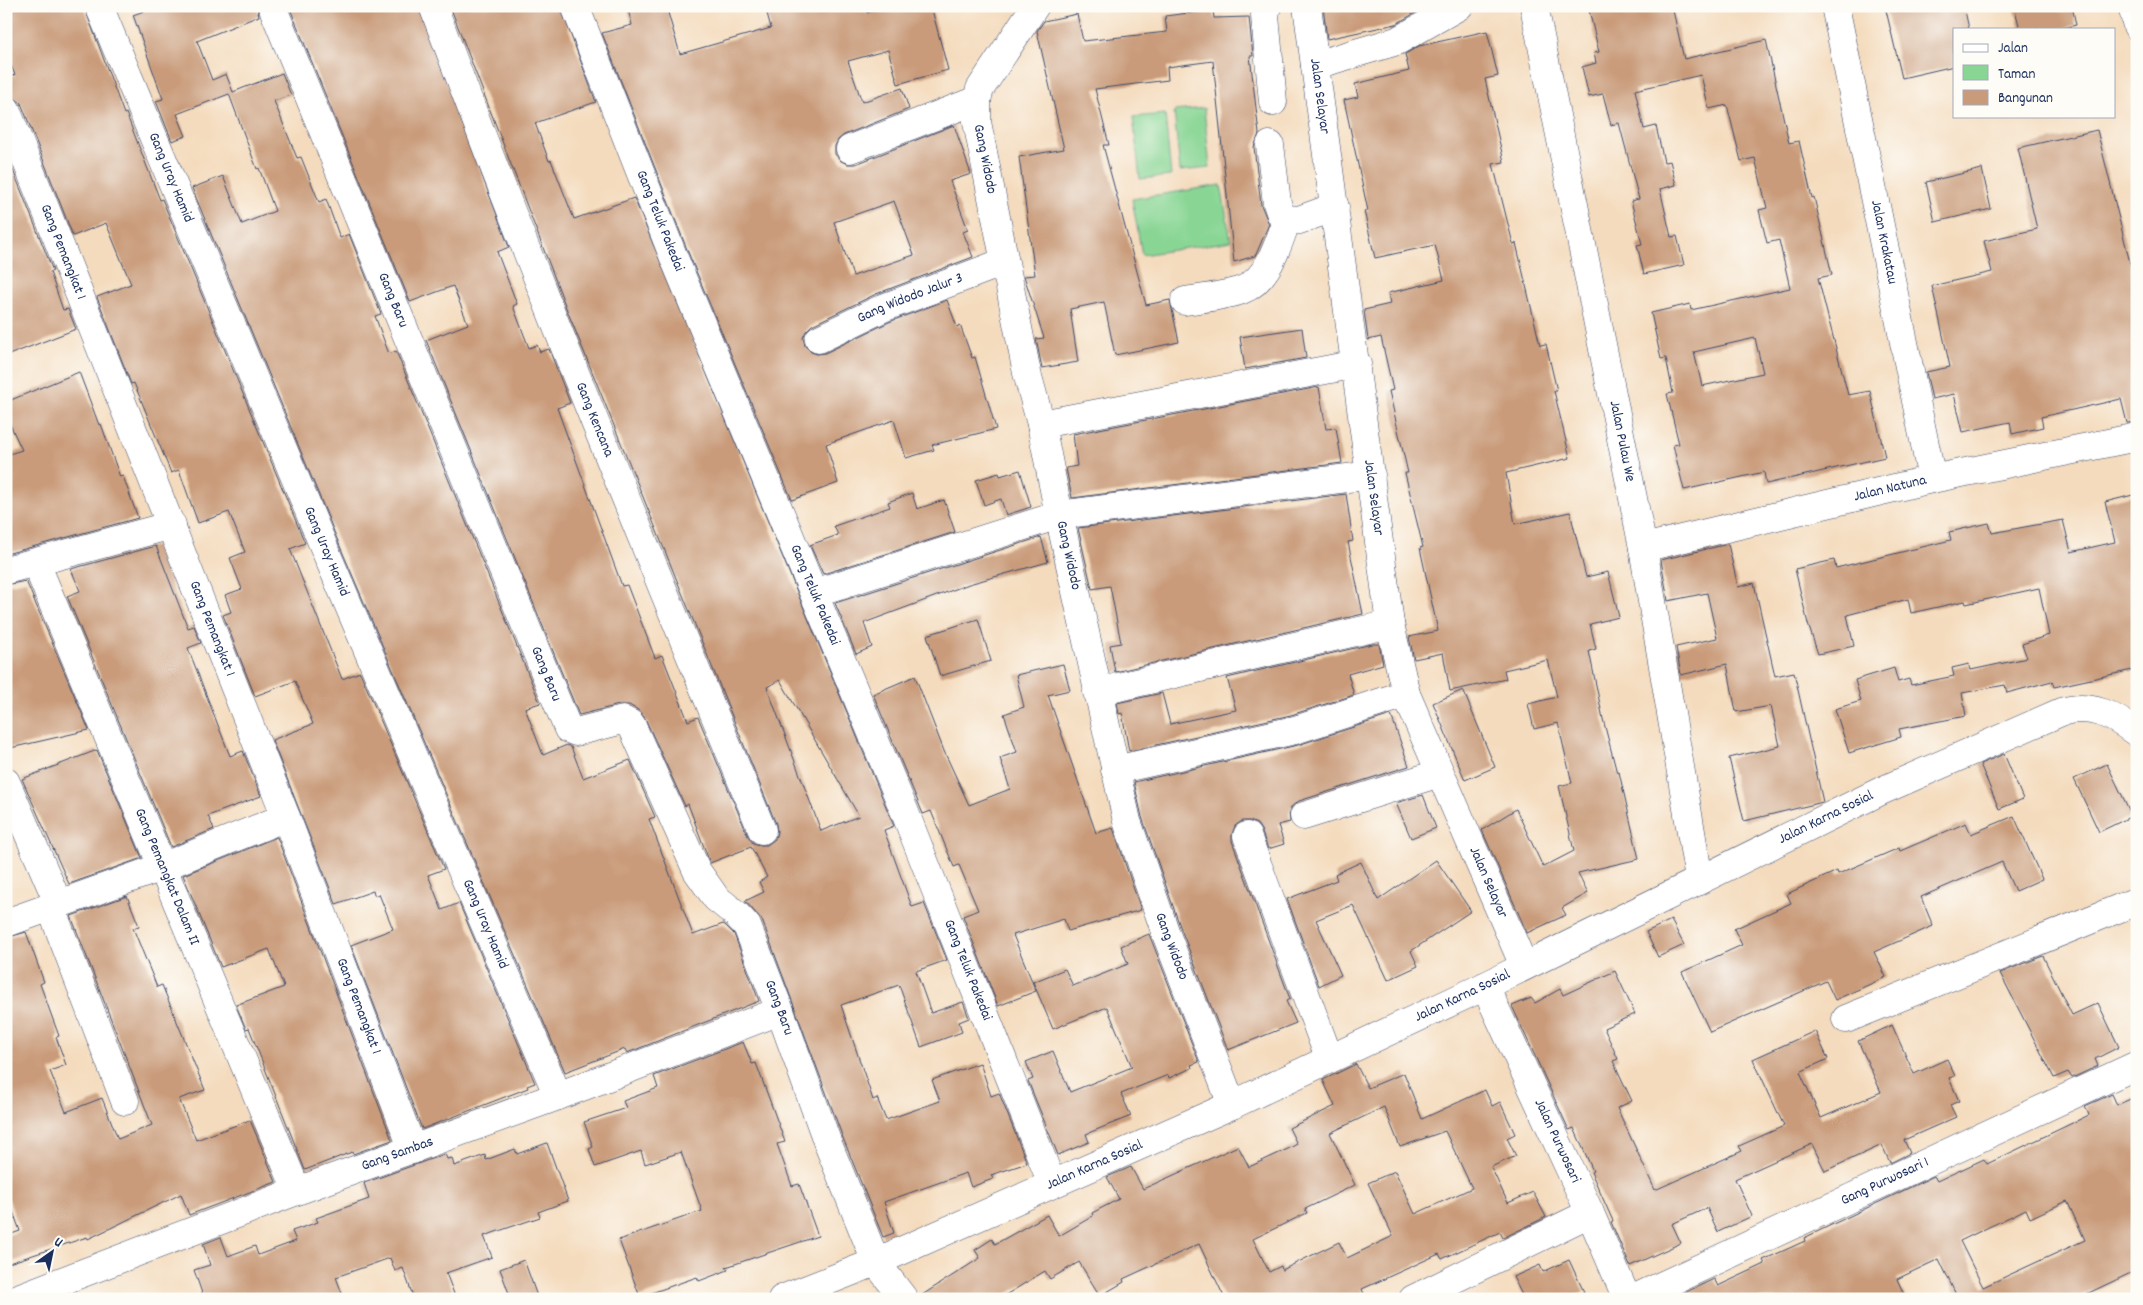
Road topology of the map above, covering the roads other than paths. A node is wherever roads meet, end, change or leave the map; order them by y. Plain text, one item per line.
1 (99, 6) edge
2 (272, 6) edge
3 (433, 6) edge
4 (575, 6) edge
5 (1035, 6) edge
6 (1267, 6) edge
7 (1307, 6) edge
8 (1459, 6) edge
9 (1534, 6) edge
10 (1835, 6) edge
11 (2132, 6) edge
12 (2137, 26) edge
13 (1315, 65) junction
14 (977, 100) junction
15 (1273, 102) dead end
16 (6, 109) edge
17 (1270, 145) dead end
18 (850, 149) dead end
19 (1335, 207) junction
20 (1287, 219) junction
21 (1004, 262) junction
22 (1185, 301) dead end
23 (819, 339) dead end
24 (1357, 364) junction
25 (1041, 424) junction
26 (2137, 438) edge
27 (1371, 475) junction
28 (1932, 479) junction
29 (1058, 514) junction
30 (172, 525) junction
31 (1644, 548) junction
32 (36, 563) junction
33 (6, 570) edge
34 (814, 593) junction
35 (1390, 624) junction
36 (1097, 692) junction
37 (1406, 694) junction
38 (2137, 733) edge
39 (1115, 770) junction
40 (1440, 774) junction
41 (6, 782) edge
42 (1304, 816) dead end
43 (286, 817) junction
44 (762, 830) dead end
45 (1247, 836) dead end
46 (162, 867) junction
47 (1700, 879) junction
48 (2137, 901) edge
49 (55, 906) junction
50 (6, 923) edge
51 (1524, 966) junction
52 (1485, 986) junction
53 (780, 1011) junction
54 (1846, 1019) dead end
55 (1329, 1058) junction
56 (2137, 1064) edge
57 (558, 1096) junction
58 (125, 1101) dead end
59 (1232, 1105) junction
60 (413, 1150) junction
61 (1052, 1184) junction
62 (297, 1191) junction
63 (1590, 1213) junction
64 (876, 1262) junction
65 (14, 1299) edge
66 (782, 1299) edge
67 (904, 1299) edge
68 (1413, 1299) edge
69 (1627, 1299) edge
70 (1632, 1299) edge

1 - 57 street, Gang Uray Hamid
2 - 53 street, Gang Baru
3 - 44 street, Gang Kencana
4 - 34 street, Gang Teluk Pakedai
5 - 14 street, Gang Widodo
6 - 15 street
7 - 13 street, Jalan Selayar
8 - 13 street
9 - 31 street, Jalan Pulau We
10 - 28 street, Jalan Krakatau
11 - 12 street
13 - 19 street, Jalan Selayar
14 - 18 street
14 - 21 street, Gang Widodo
16 - 30 street, Gang Pemangkat 1
17 - 20 street
19 - 20 street
19 - 24 street, Jalan Selayar
20 - 22 street
21 - 23 street, Gang Widodo Jalur 3
21 - 25 street, Gang Widodo
24 - 25 street
24 - 27 street, Jalan Selayar
25 - 29 street, Gang Widodo
26 - 28 street, Jalan Natuna
27 - 29 street
27 - 35 street, Jalan Selayar
28 - 31 street, Jalan Natuna
29 - 34 street
29 - 36 street, Gang Widodo
30 - 32 street
30 - 43 street, Gang Pemangkat 1
31 - 47 street, Jalan Pulau We
32 - 33 street
32 - 46 street, Gang Pemangkat Dalam II
34 - 61 street, Gang Teluk Pakedai
35 - 36 street
35 - 37 street, Jalan Selayar
36 - 39 street, Gang Widodo
37 - 39 street
37 - 40 street, Jalan Selayar
38 - 47 street, Jalan Karna Sosial
39 - 59 street, Gang Widodo
40 - 42 street
40 - 51 street, Jalan Selayar
41 - 49 street
43 - 46 street
43 - 60 street, Gang Pemangkat 1
45 - 55 street
46 - 49 street
46 - 62 street, Gang Pemangkat Dalam II
47 - 51 street, Jalan Karna Sosial
48 - 54 street
49 - 50 street
49 - 58 street
51 - 52 street, Jalan Karna Sosial
52 - 55 street, Jalan Karna Sosial
52 - 63 street, Jalan Purwosari
53 - 57 street, Gang Sambas
53 - 64 street, Gang Baru
55 - 59 street, Jalan Karna Sosial
56 - 70 street, Gang Purwosari 1
57 - 60 street, Gang Sambas
59 - 61 street, Jalan Karna Sosial
60 - 62 street, Gang Sambas
61 - 64 street, Jalan Karna Sosial
62 - 65 street, Gang Sambas
63 - 68 street
63 - 69 street, Jalan Purwosari
64 - 66 street, Jalan Karna Sosial
64 - 67 street, Gang Baru

